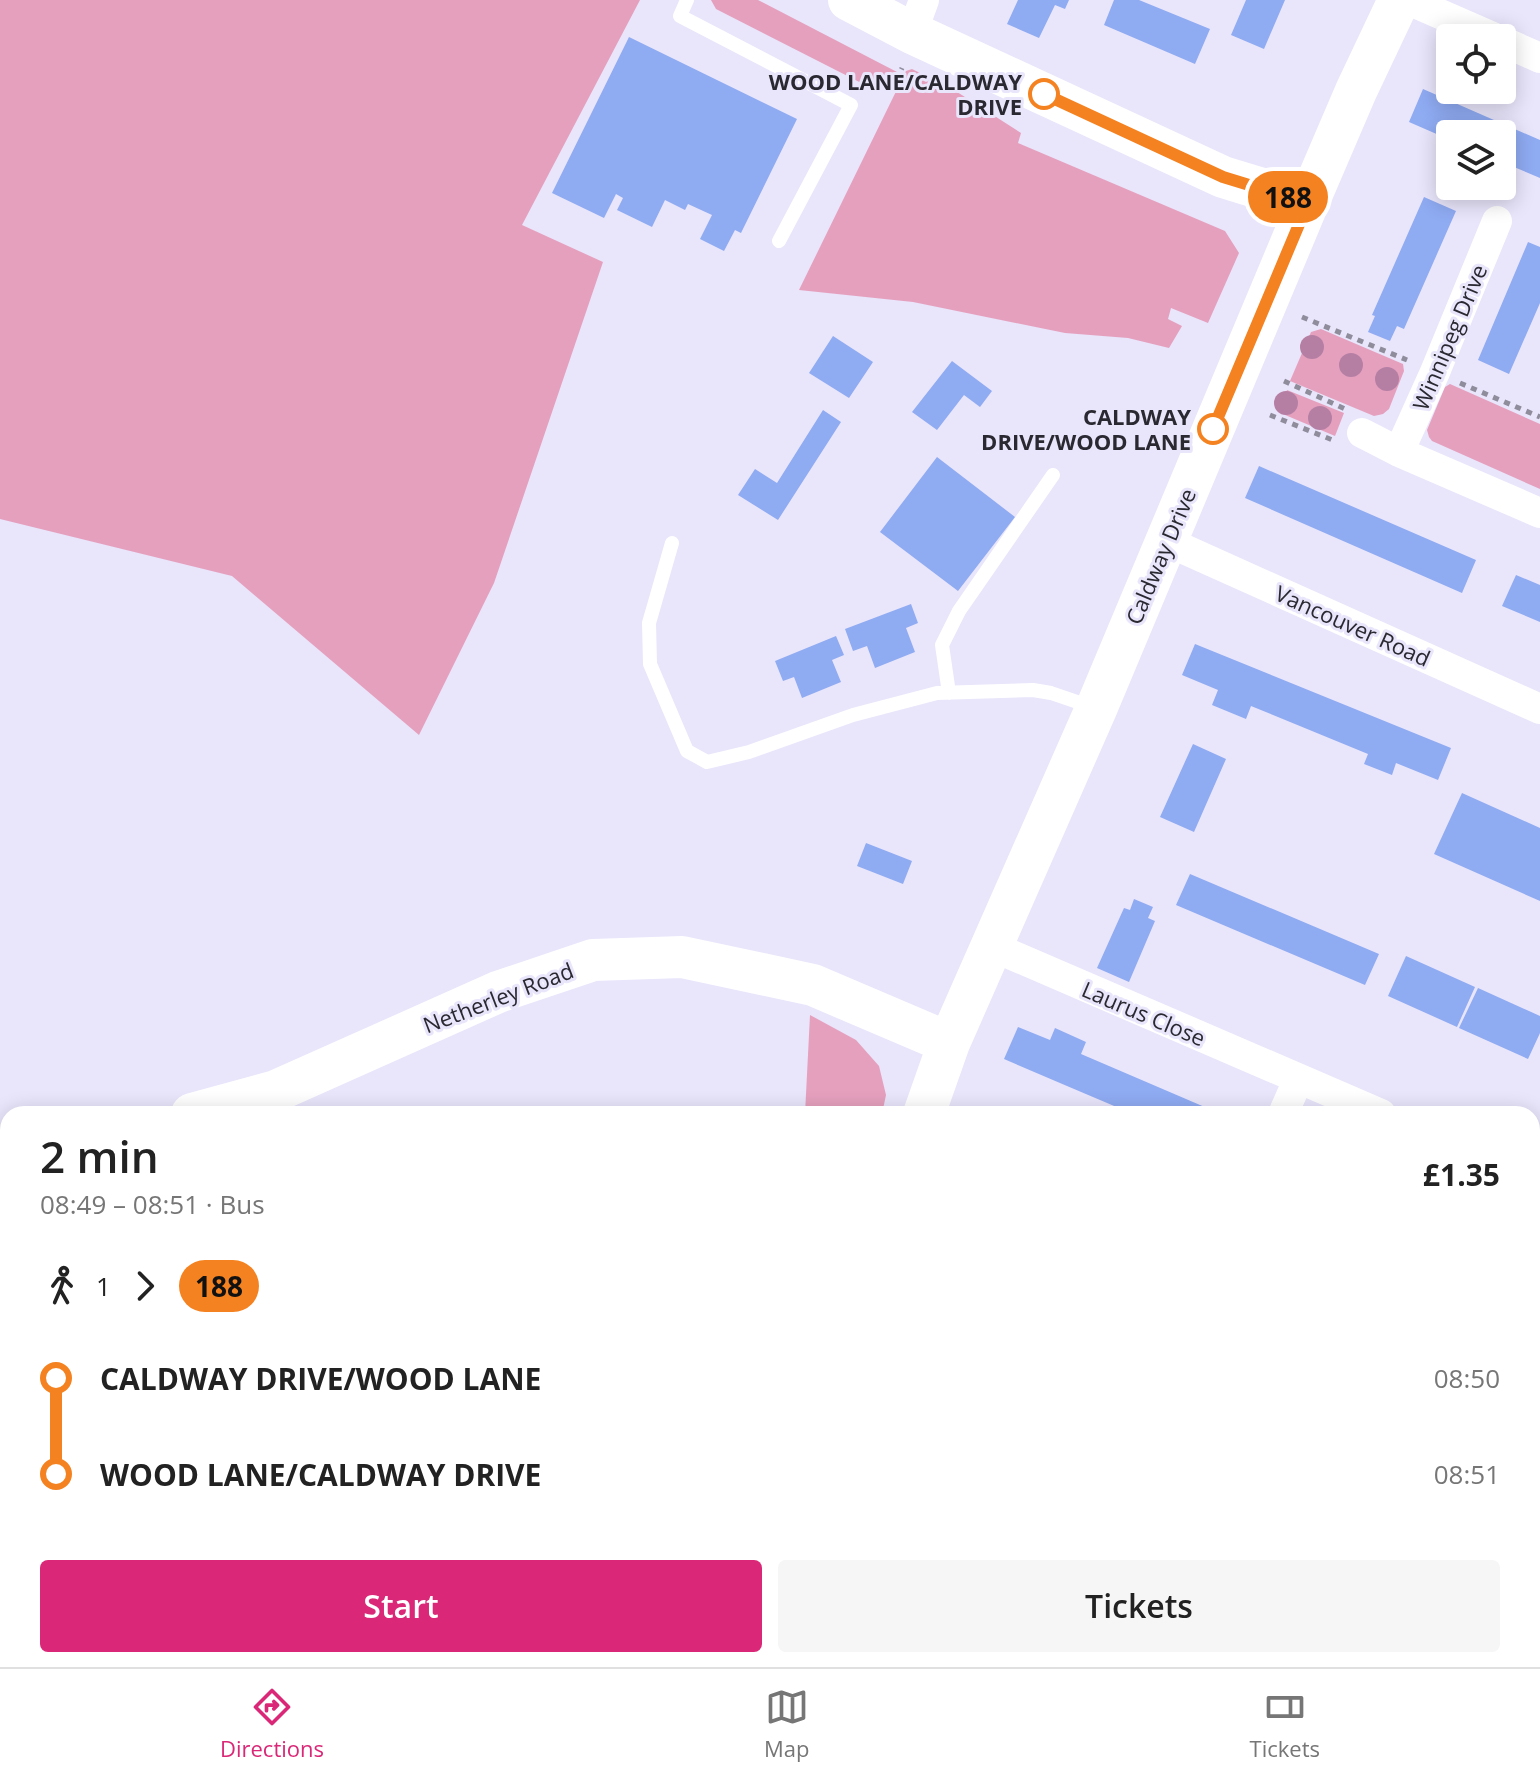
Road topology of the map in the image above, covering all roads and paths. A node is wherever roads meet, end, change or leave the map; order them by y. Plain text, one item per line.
1 (687, 0) edge
2 (849, 0) edge
3 (1399, 0) edge
4 (1408, 0) edge
5 (918, 16) edge
6 (1463, 24) edge
7 (1516, 47) edge
8 (1540, 58) edge
9 (1308, 203) junction
10 (1497, 221) dead end
11 (779, 241) dead end
12 (1284, 381) dead end
13 (1270, 415) dead end
14 (1362, 433) junction
15 (1399, 452) junction
16 (1053, 475) dead end
17 (1540, 513) edge
18 (1166, 541) junction
19 (672, 543) dead end
20 (949, 693) junction
21 (1096, 709) junction
22 (1540, 709) edge
23 (991, 946) junction
24 (949, 1043) junction
25 (1298, 1080) junction
26 (221, 1106) edge
27 (927, 1106) edge
28 (1287, 1106) edge
29 (1361, 1106) edge

1 - 11 lane
2 - 5 main road
3 - 9 main road, Caldway Drive
4 - 6 street
5 - 9 main road
7 - 8 street
9 - 18 main road, Caldway Drive
10 - 15 street, Winnipeg Drive
12 - 14 path
13 - 14 path
14 - 15 street
15 - 17 street
16 - 20 lane
18 - 21 main road, Caldway Drive
18 - 22 street, Vancouver Road
19 - 20 lane
20 - 21 lane
21 - 23 main road, Caldway Drive
23 - 24 main road, Caldway Drive
23 - 25 street, Laurus Close
24 - 26 main road, Netherley Road
24 - 27 main road, Caldway Drive
25 - 28 street
25 - 29 street, Laurus Close

